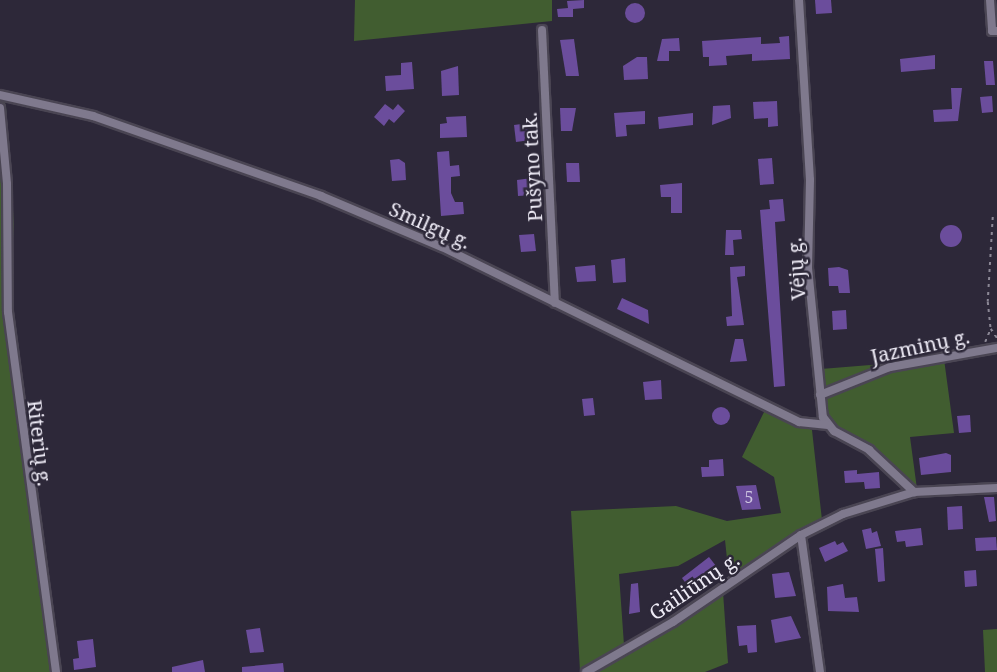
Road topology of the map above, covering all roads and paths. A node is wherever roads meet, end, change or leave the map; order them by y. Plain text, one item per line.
1 (799, 0) edge
2 (990, 0) edge
3 (543, 30) dead end
4 (995, 31) edge
5 (0, 94) edge
6 (0, 108) edge
7 (993, 217) dead end
8 (555, 303) junction
9 (991, 329) junction
10 (997, 338) edge
11 (997, 348) edge
12 (979, 350) junction
13 (820, 395) junction
14 (828, 425) junction
15 (997, 488) edge
16 (914, 492) junction
17 (801, 535) junction
18 (56, 672) edge
19 (586, 672) edge
20 (820, 672) edge

1 - 13 street, Vėjų g.
2 - 4 street
3 - 8 street, Pušyno tak.
5 - 8 street, Smilgų g.
6 - 18 street, Riterių g.
7 - 9 path
8 - 14 street, Smilgų g.
9 - 10 path
9 - 12 path
11 - 12 street, Jazminų g.
12 - 13 street, Jazminų g.
13 - 14 street, Vėjų g.
14 - 16 street
15 - 16 street, Gailiūnų g.
16 - 17 street, Gailiūnų g.
17 - 19 street, Gailiūnų g.
17 - 20 street

